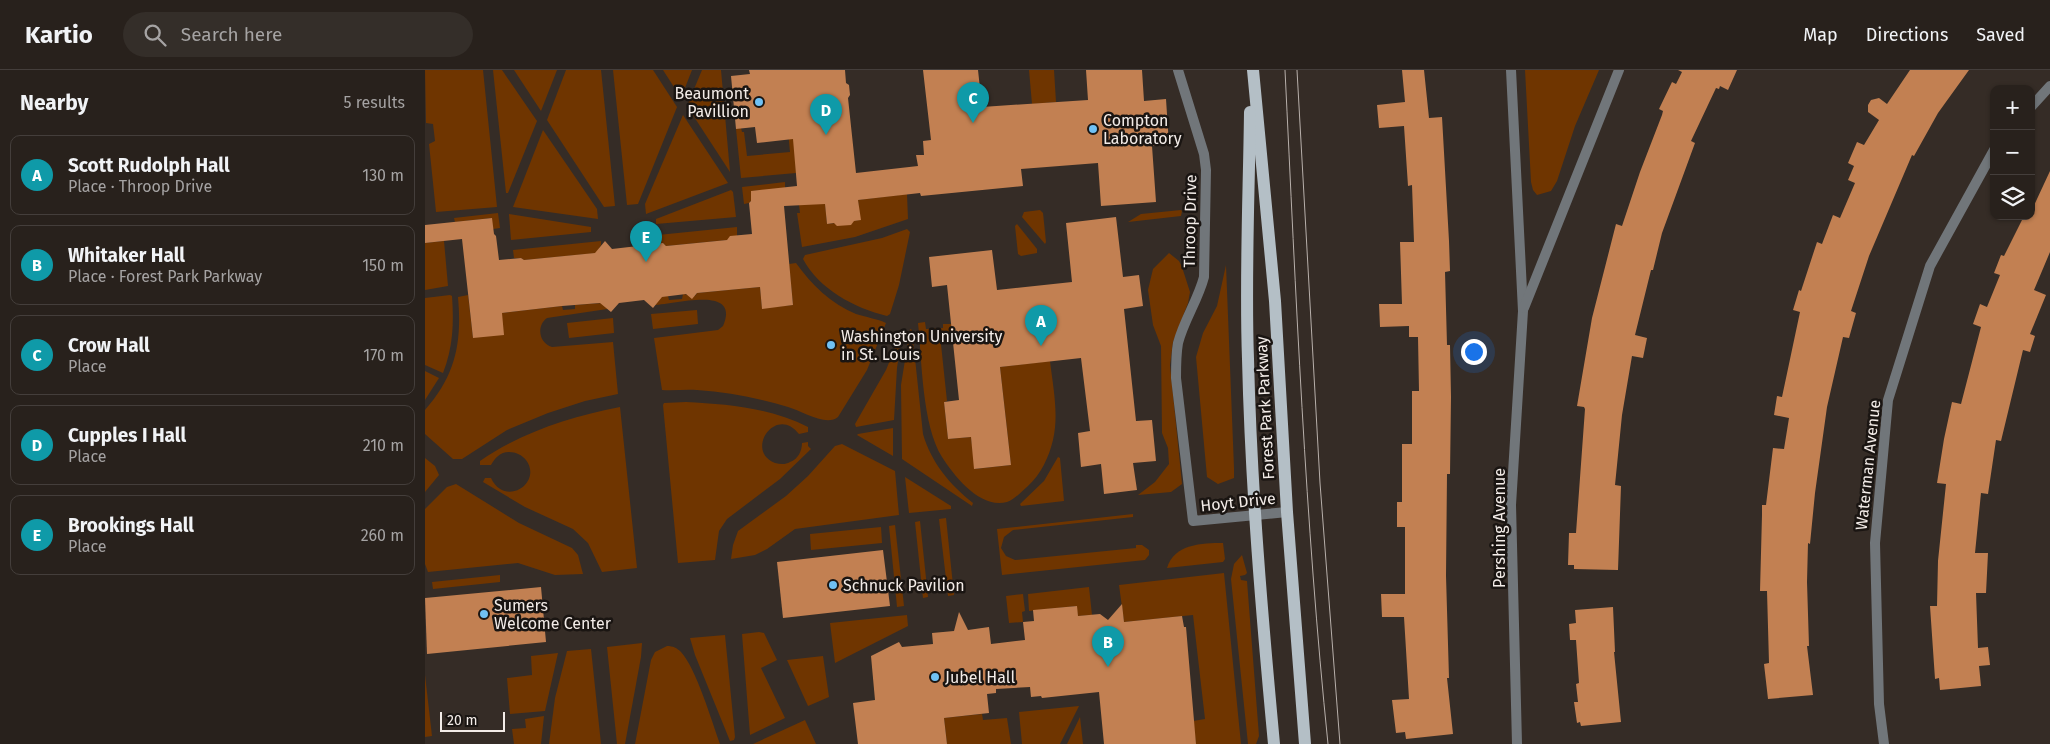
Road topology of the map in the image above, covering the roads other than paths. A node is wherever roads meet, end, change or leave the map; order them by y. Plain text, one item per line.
1 (1177, 70) edge
2 (1252, 70) edge
3 (1511, 70) edge
4 (1619, 70) edge
5 (2050, 86) edge
6 (2035, 103) edge
7 (1990, 157) edge
8 (1523, 311) junction
9 (1287, 512) junction
10 (1255, 514) junction
11 (1193, 521) joint
12 (1273, 744) edge
13 (1305, 744) edge
14 (1517, 744) edge
15 (1884, 744) edge

1 - 11 street, Throop Drive
2 - 9 main road, Forest Park Parkway
2 - 10 main road, Forest Park Parkway
3 - 8 street, Pershing Avenue
4 - 8 street, Pershing Avenue
5 - 6 street
7 - 15 street, Waterman Avenue
8 - 14 street, Pershing Avenue
9 - 10 street, Hoyt Drive
9 - 13 main road, Forest Park Parkway
10 - 11 street, Hoyt Drive
10 - 12 main road, Forest Park Parkway

